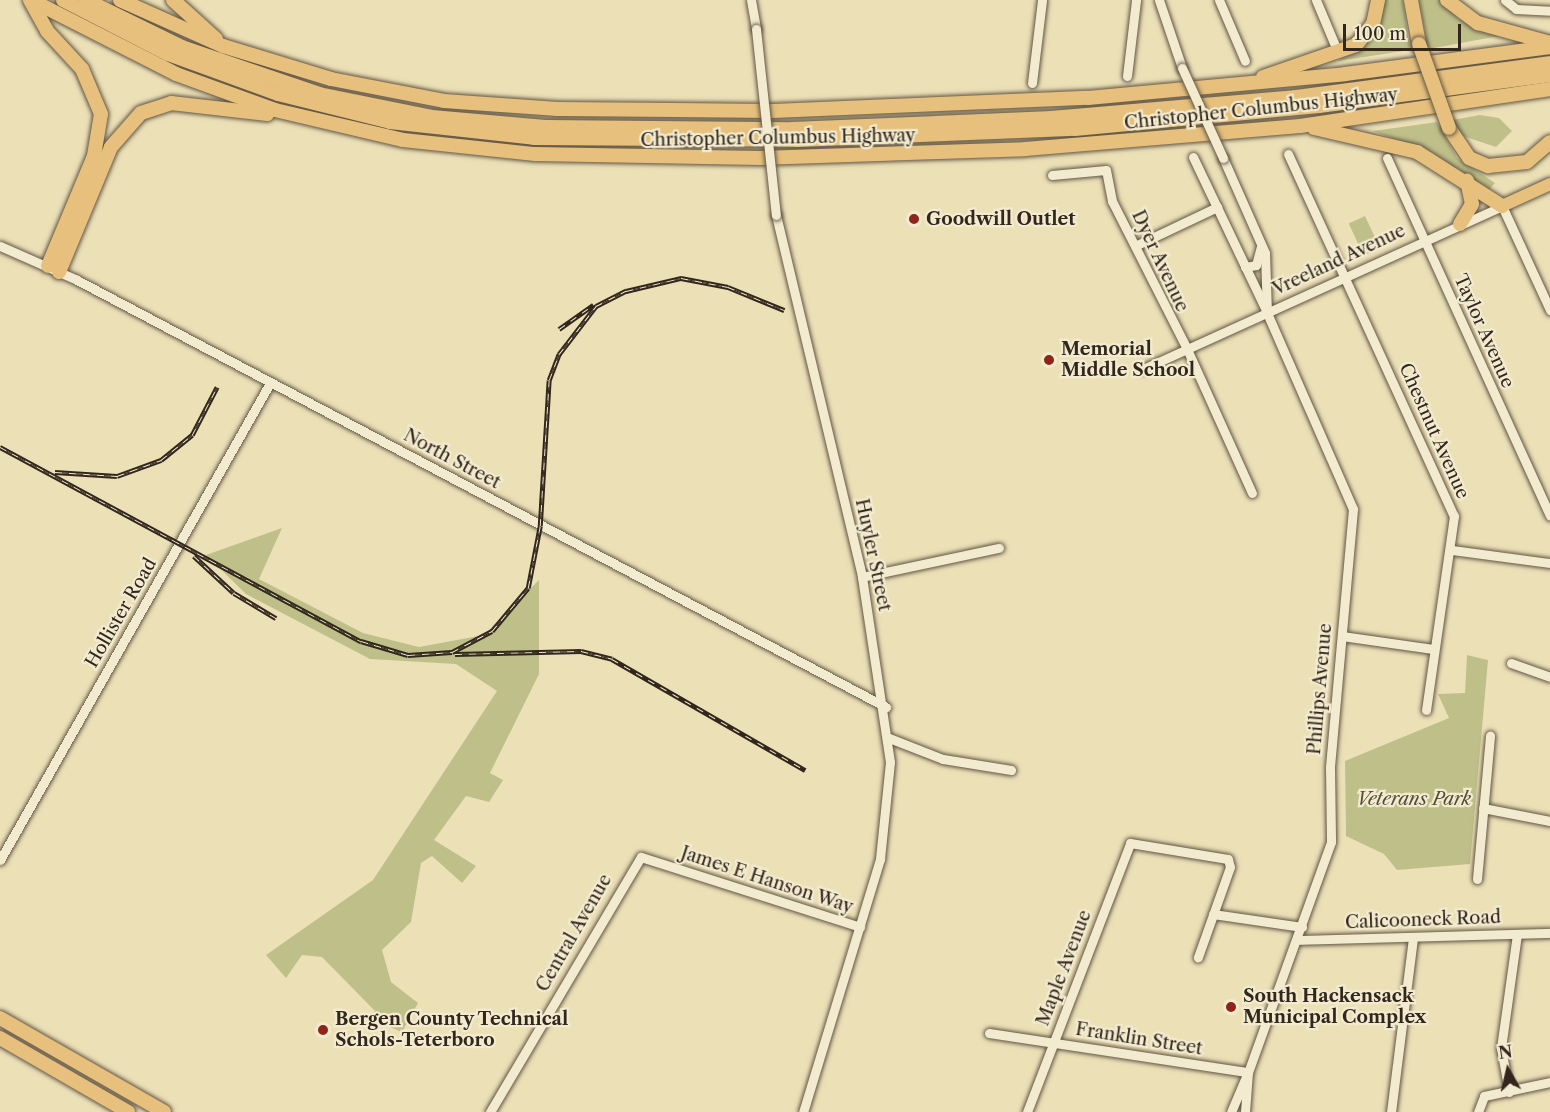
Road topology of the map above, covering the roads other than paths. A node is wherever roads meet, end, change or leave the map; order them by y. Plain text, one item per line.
1 (31, 0) edge
2 (63, 0) edge
3 (86, 0) edge
4 (120, 0) edge
5 (173, 0) edge
6 (751, 0) edge
7 (1042, 0) edge
8 (1136, 0) edge
9 (1159, 0) edge
10 (1219, 0) edge
11 (1316, 0) edge
12 (1378, 0) edge
13 (1411, 0) edge
14 (1447, 0) edge
15 (1505, 0) edge
16 (1550, 11) edge
17 (1334, 43) dead end
18 (1550, 45) edge
19 (223, 46) junction
20 (1245, 61) dead end
21 (1550, 63) edge
22 (1550, 75) edge
23 (1127, 76) dead end
24 (1032, 83) dead end
25 (1229, 86) junction
26 (1550, 88) edge
27 (314, 121) junction
28 (1300, 126) junction
29 (1550, 141) edge
30 (1288, 154) dead end
31 (1193, 157) dead end
32 (1387, 158) dead end
33 (1052, 175) dead end
34 (1467, 180) junction
35 (1550, 184) edge
36 (1502, 206) junction
37 (1217, 207) junction
38 (1460, 224) junction
39 (1425, 240) junction
40 (1261, 241) junction
41 (1137, 245) junction
42 (0, 246) edge
43 (1245, 267) junction
44 (54, 269) junction
45 (1346, 277) junction
46 (1550, 310) edge
47 (1268, 313) junction
48 (1187, 349) junction
49 (1143, 369) dead end
50 (270, 382) junction
51 (1252, 493) dead end
52 (1550, 516) edge
53 (999, 548) dead end
54 (1452, 550) junction
55 (1550, 563) edge
56 (862, 577) junction
57 (1342, 636) junction
58 (1433, 649) junction
59 (1510, 663) dead end
60 (1550, 677) edge
61 (886, 707) junction
62 (1426, 710) dead end
63 (1490, 736) dead end
64 (889, 738) junction
65 (1011, 770) dead end
66 (1483, 808) junction
67 (1550, 821) edge
68 (0, 860) edge
69 (634, 864) joint
70 (1477, 879) dead end
71 (1214, 914) junction
72 (860, 927) junction
73 (1302, 927) junction
74 (1549, 930) edge
75 (1517, 934) junction
76 (1413, 937) junction
77 (1297, 940) junction
78 (1198, 957) dead end
79 (0, 1018) edge
80 (0, 1028) edge
81 (989, 1032) dead end
82 (0, 1038) edge
83 (1053, 1042) junction
84 (43, 1044) junction
85 (1248, 1072) junction
86 (1550, 1082) edge
87 (1509, 1092) junction
88 (128, 1112) edge
89 (164, 1112) edge
90 (490, 1112) edge
91 (803, 1112) edge
92 (1027, 1112) edge
93 (1231, 1112) edge
94 (1245, 1112) edge
95 (1391, 1112) edge
96 (1478, 1112) edge

1 - 27 highway, Christopher Columbus Highway
1 - 44 highway
2 - 22 highway, Christopher Columbus Highway
3 - 21 highway, Christopher Columbus Highway
4 - 19 highway, Christopher Columbus Highway
5 - 19 highway
6 - 56 street, Huyler Street, bridge
7 - 24 street
8 - 23 street
9 - 40 street, Phillips Avenue, bridge
10 - 20 street
11 - 17 street
12 - 25 highway
13 - 29 highway, bridge
14 - 18 highway
15 - 16 street
18 - 25 highway, Christopher Columbus Highway
19 - 25 highway, Christopher Columbus Highway
26 - 28 highway, Christopher Columbus Highway
27 - 28 highway, Christopher Columbus Highway
27 - 44 highway
28 - 34 highway
30 - 45 street, Chestnut Avenue
31 - 37 street, Phillips Avenue
32 - 39 street, Taylor Avenue
33 - 41 street, Dyer Avenue
34 - 36 highway
34 - 38 highway
35 - 36 main road, Vreeland Avenue
36 - 38 street, Vreeland Avenue
36 - 46 street
37 - 41 street
37 - 43 street, Phillips Avenue
38 - 39 street, Vreeland Avenue
39 - 45 street, Vreeland Avenue
39 - 52 street, Taylor Avenue
40 - 43 street
40 - 47 street, Phillips Avenue
41 - 48 street, Dyer Avenue
42 - 44 street, North Street
43 - 47 street, Phillips Avenue
44 - 50 street, North Street
45 - 47 street, Vreeland Avenue
45 - 54 street, Chestnut Avenue
47 - 48 street, Vreeland Avenue
47 - 57 street, Phillips Avenue
48 - 49 street, Vreeland Avenue
48 - 51 street, Dyer Avenue
50 - 61 street, North Street
50 - 68 street, Hollister Road
53 - 56 street
54 - 55 street
54 - 58 street, Chestnut Avenue
56 - 61 street, Huyler Street
57 - 58 street
57 - 73 street, Phillips Avenue
58 - 62 street, Chestnut Avenue
59 - 60 street
61 - 64 street, Huyler Street
63 - 66 street
64 - 65 street
64 - 72 street, Huyler Street
66 - 67 street
66 - 70 street
69 - 72 street, James E Hanson Way
69 - 90 street, Central Avenue
71 - 73 street
71 - 78 street
71 - 83 street, Maple Avenue
72 - 91 street, Huyler Street
73 - 77 street, Phillips Avenue
74 - 75 street, Calicooneck Road
75 - 76 street, Calicooneck Road
75 - 87 street
76 - 77 street, Calicooneck Road
76 - 95 street
77 - 85 street, Phillips Avenue
79 - 84 highway
80 - 84 highway
81 - 83 street, Franklin Street
82 - 88 highway
83 - 85 street, Franklin Street
83 - 92 street, Maple Avenue
84 - 89 highway
85 - 93 street, Phillips Avenue
85 - 94 street, Phillips Avenue
86 - 87 street
87 - 96 street

